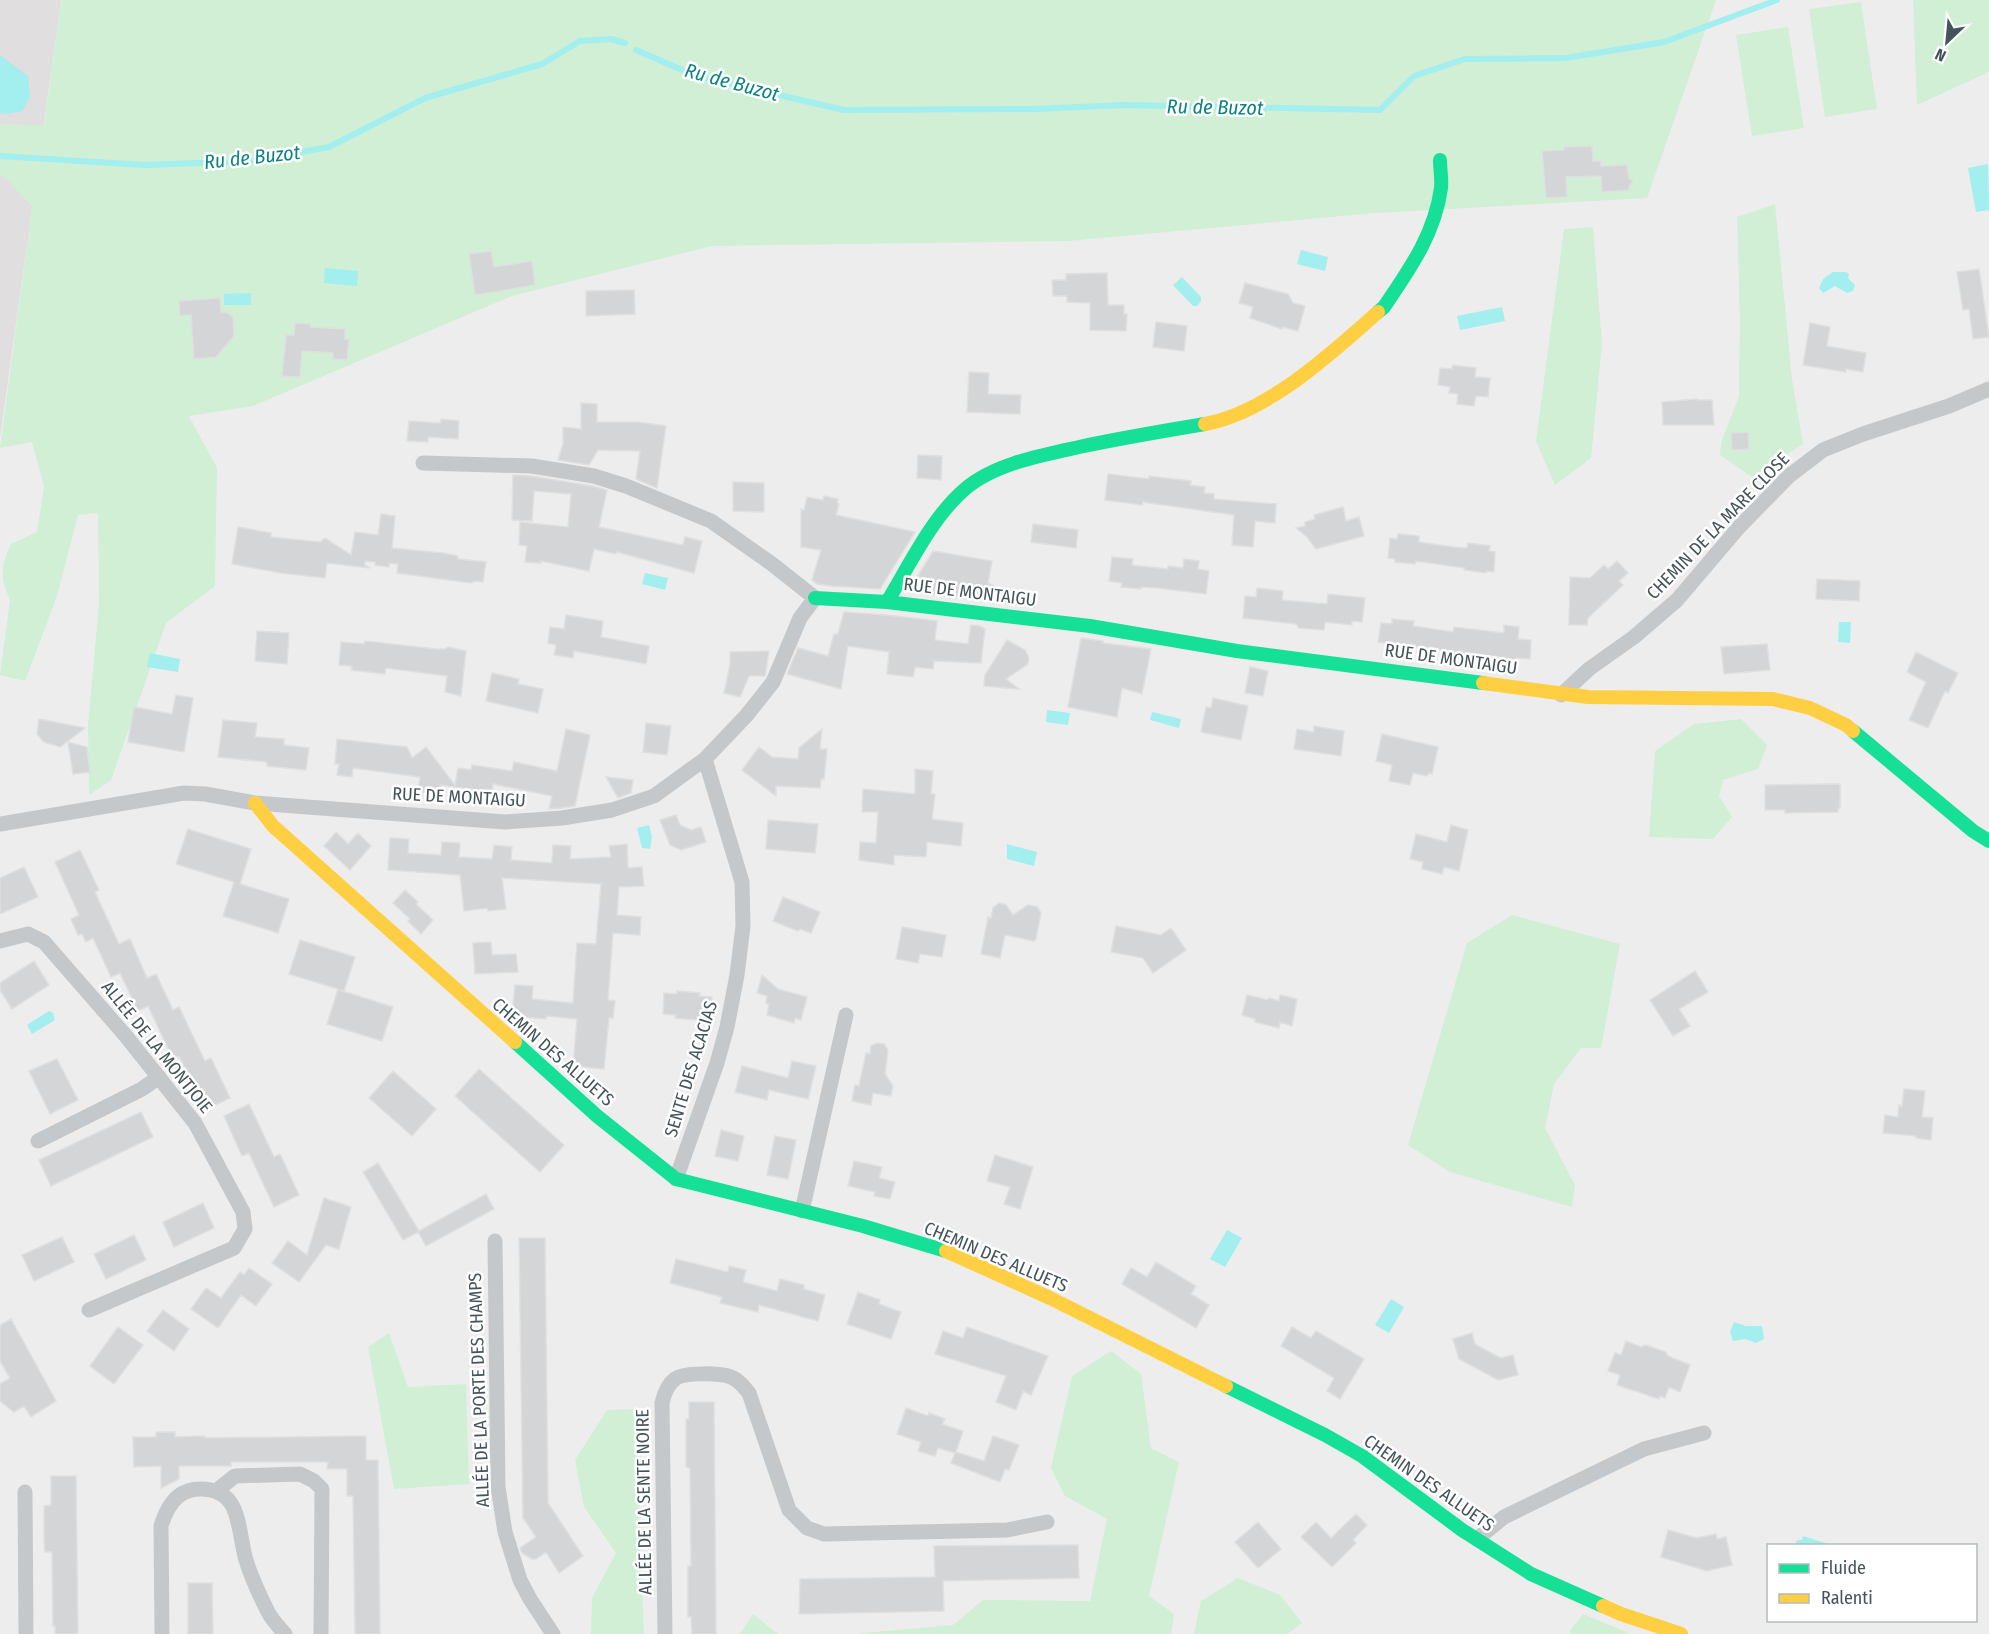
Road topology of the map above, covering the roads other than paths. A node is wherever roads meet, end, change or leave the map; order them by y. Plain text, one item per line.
1 (1440, 160) dead end
2 (1989, 389) edge
3 (423, 463) dead end
4 (815, 598) junction
5 (887, 602) junction
6 (1560, 694) junction
7 (705, 759) junction
8 (255, 803) junction
9 (0, 824) edge
10 (1989, 842) edge
11 (0, 941) edge
12 (846, 1015) dead end
13 (159, 1077) junction
14 (38, 1141) dead end
15 (676, 1179) junction
16 (802, 1211) junction
17 (495, 1241) dead end
18 (89, 1310) dead end
19 (1704, 1433) dead end
20 (216, 1491) junction
21 (25, 1492) dead end
22 (1047, 1522) dead end
23 (1477, 1539) junction
24 (26, 1634) edge
25 (162, 1634) edge
26 (285, 1634) edge
27 (321, 1634) edge
28 (552, 1634) edge
29 (665, 1634) edge
30 (1681, 1634) edge

1 - 5 street
2 - 6 street, CHEMIN DE LA MARE CLOSE
3 - 4 street
4 - 5 street, RUE DE MONTAIGU
4 - 7 street, RUE DE MONTAIGU
5 - 6 street, RUE DE MONTAIGU
6 - 10 street, RUE DE MONTAIGU
7 - 8 street, RUE DE MONTAIGU
7 - 15 street, SENTE DES ACACIAS
8 - 9 street, RUE DE MONTAIGU
8 - 15 street, CHEMIN DES ALLUETS
11 - 13 street, ALLÉE DE LA MONTJOIE
12 - 16 street
13 - 14 street
13 - 18 street, ALLÉE DE LA MONTJOIE
15 - 16 street, CHEMIN DES ALLUETS
16 - 23 street, CHEMIN DES ALLUETS
17 - 28 street, ALLÉE DE LA PORTE DES CHAMPS
19 - 23 street
20 - 25 street
20 - 26 street
20 - 27 street
21 - 24 street
22 - 29 street, ALLÉE DE LA SENTE NOIRE
23 - 30 street, CHEMIN DES ALLUETS

